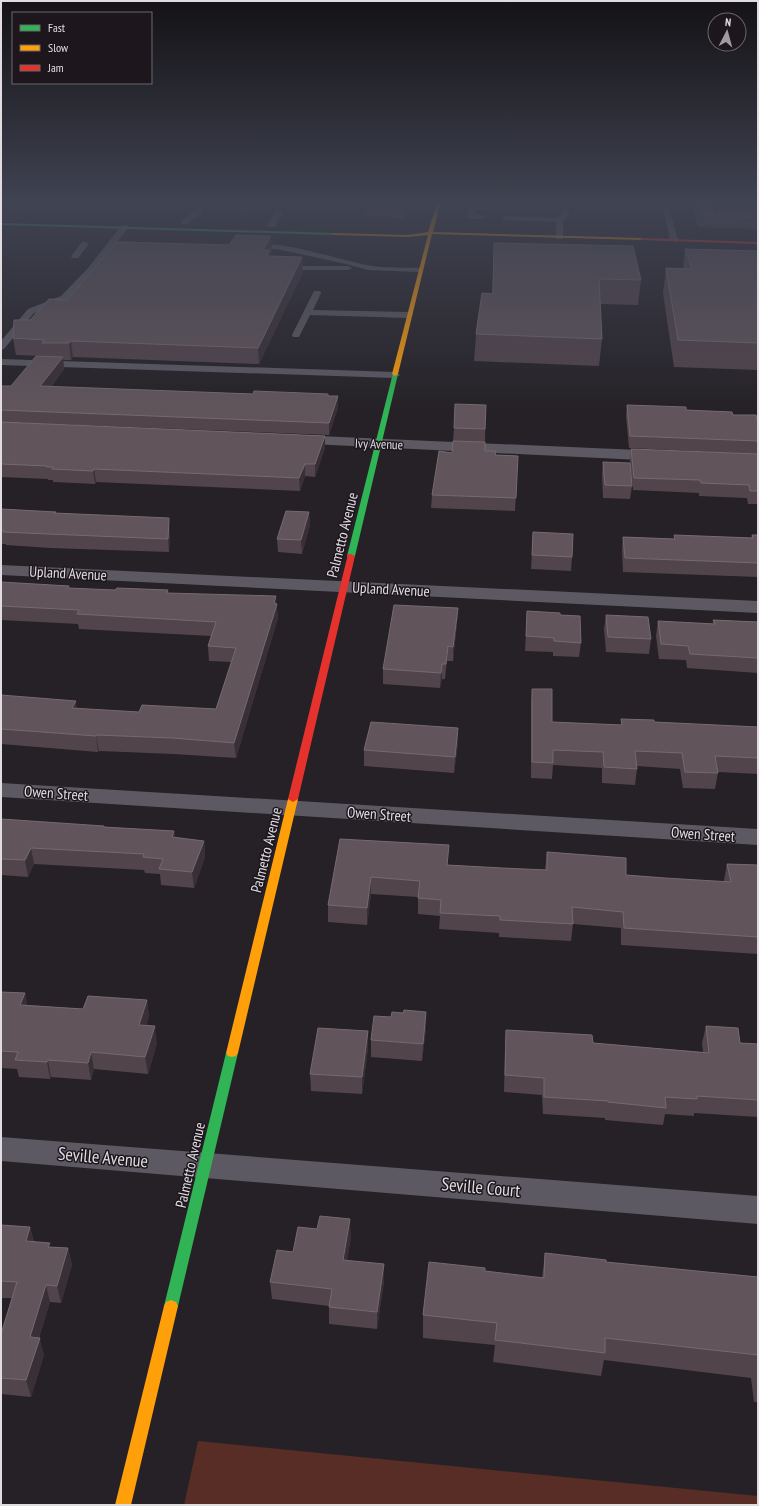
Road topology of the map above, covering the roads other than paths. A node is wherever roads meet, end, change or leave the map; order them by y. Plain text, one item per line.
1 (89, 272) edge
2 (419, 272) edge
3 (316, 293) dead end
4 (307, 312) junction
5 (409, 315) junction
6 (296, 335) dead end
7 (1, 347) edge
8 (1, 362) edge
9 (395, 375) junction
10 (279, 440) edge
11 (379, 444) junction
12 (678, 456) edge
13 (1, 570) edge
14 (344, 587) junction
15 (758, 607) edge
16 (1, 790) edge
17 (290, 808) junction
18 (758, 837) edge
19 (1, 1149) edge
20 (204, 1166) junction
21 (758, 1210) edge
22 (123, 1505) edge

1 - 7 lane
2 - 5 street, Palmetto Avenue
3 - 4 lane
4 - 5 lane
4 - 6 lane
5 - 9 street, Palmetto Avenue
8 - 9 lane
9 - 11 street, Palmetto Avenue
10 - 11 street, Ivy Avenue
11 - 12 street, Ivy Avenue
11 - 14 street, Palmetto Avenue
13 - 14 street, Upland Avenue
14 - 15 street, Upland Avenue
14 - 17 street, Palmetto Avenue
16 - 17 street, Owen Street
17 - 18 street, Owen Street
17 - 20 street, Palmetto Avenue
19 - 20 street, Seville Avenue
20 - 21 street, Seville Court
20 - 22 street, Palmetto Avenue

